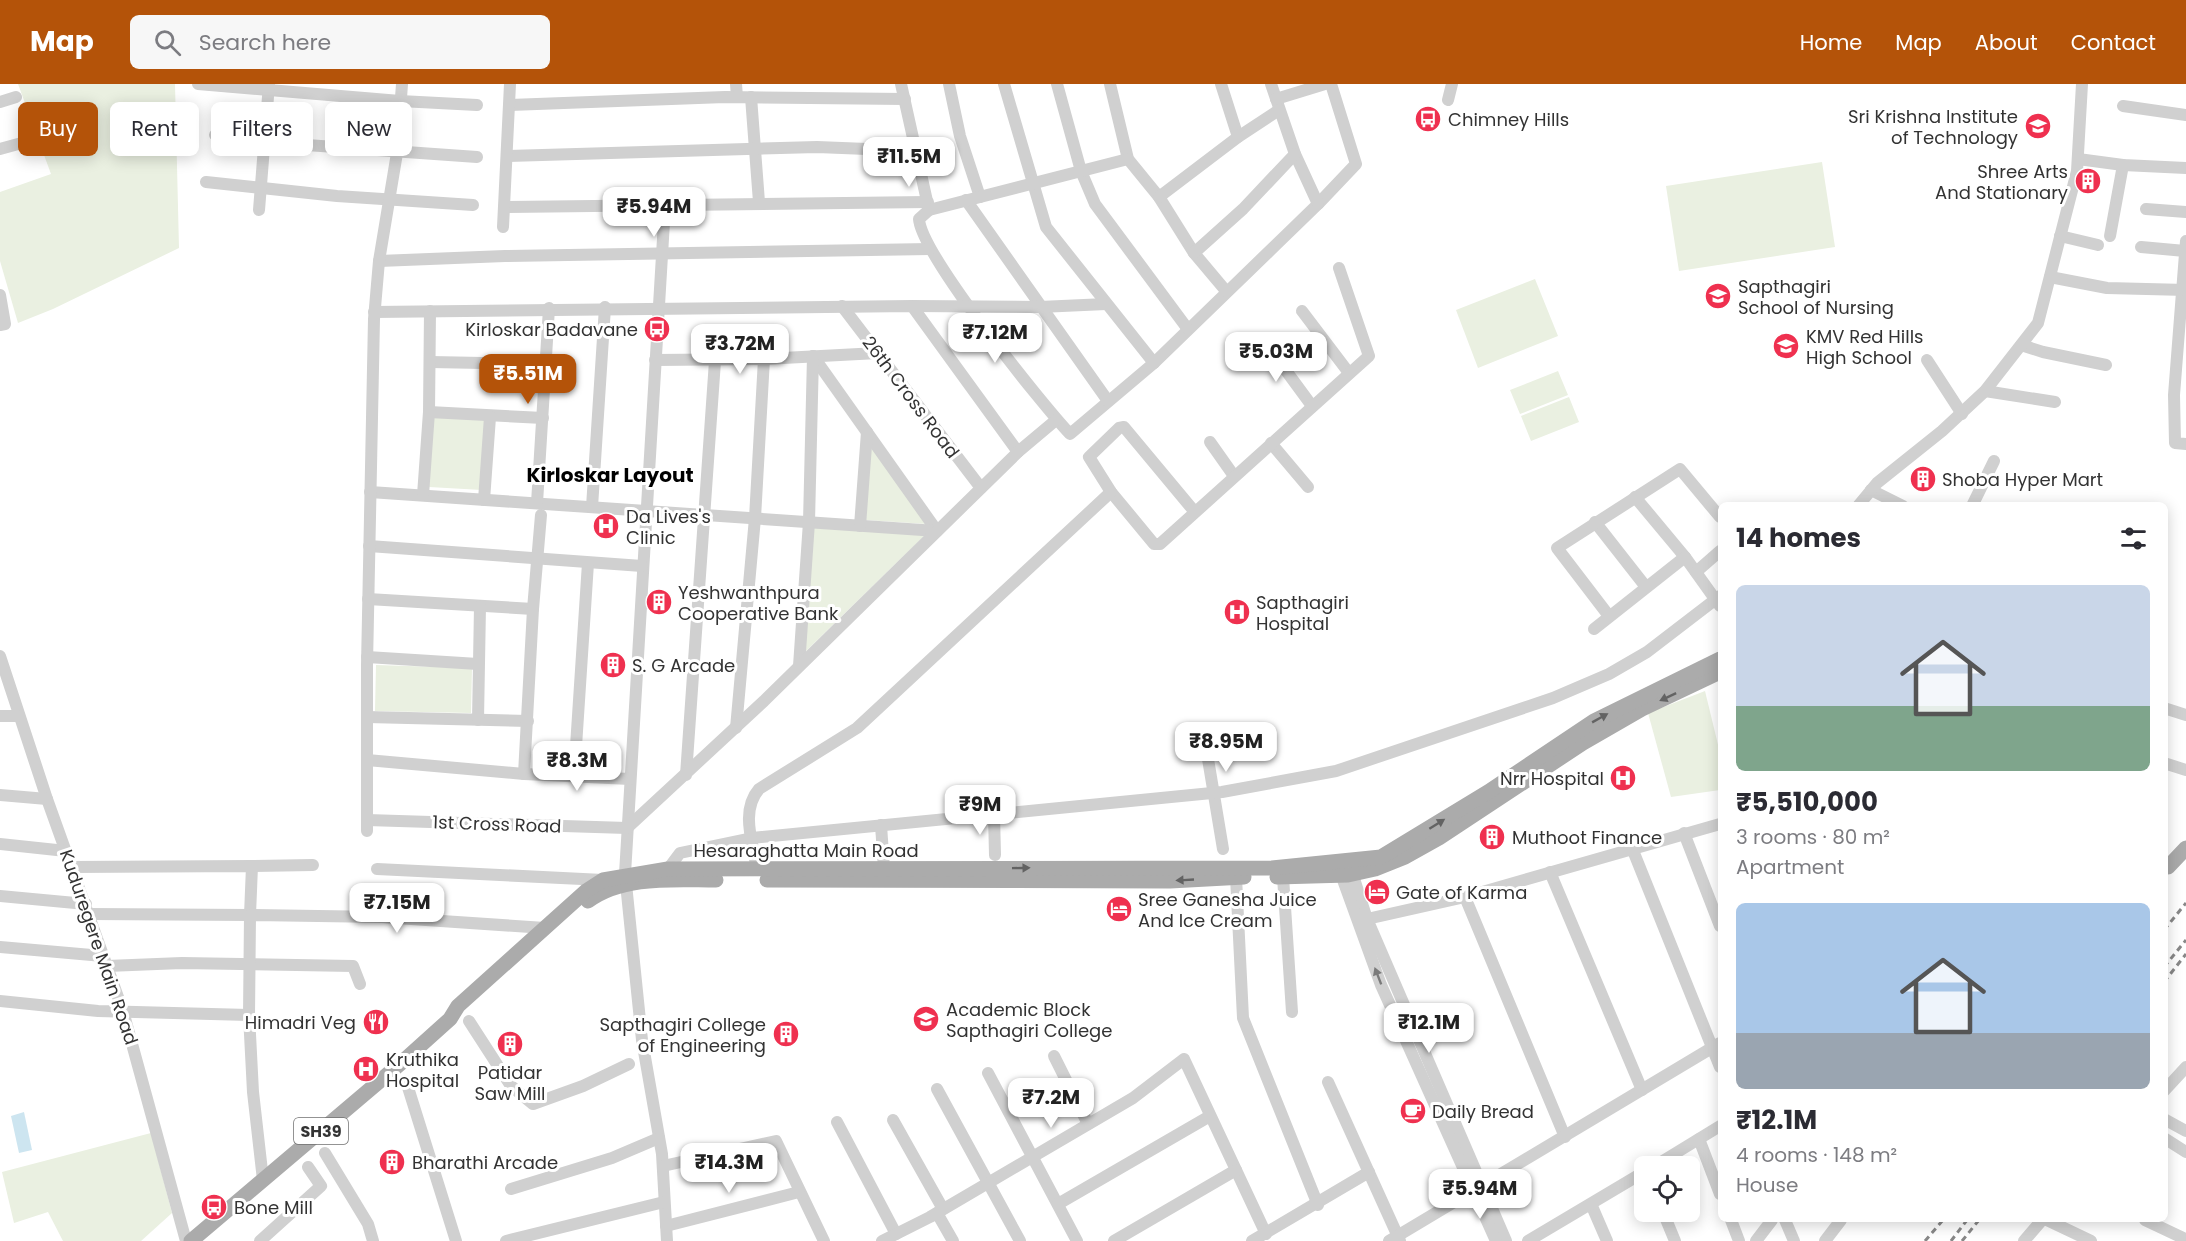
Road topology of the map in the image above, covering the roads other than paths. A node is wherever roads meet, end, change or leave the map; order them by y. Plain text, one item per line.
1 (198, 84) edge
2 (402, 84) edge
3 (510, 84) edge
4 (736, 84) edge
5 (901, 84) edge
6 (949, 84) edge
7 (1004, 84) edge
8 (1057, 84) edge
9 (1110, 84) edge
10 (1221, 84) edge
11 (1271, 84) edge
12 (1325, 84) edge
13 (1331, 84) edge
14 (1452, 84) edge
15 (2082, 84) edge
16 (268, 86) edge
17 (16, 97) dead end
18 (737, 97) junction
19 (751, 97) junction
20 (905, 99) junction
21 (1449, 100) dead end
22 (400, 101) junction
23 (0, 102) edge
24 (267, 102) edge
25 (477, 105) dead end
26 (510, 105) junction
27 (1277, 105) junction
28 (2123, 106) dead end
29 (2186, 115) edge
30 (1238, 137) junction
31 (18, 144) edge
32 (0, 149) edge
33 (754, 149) junction
34 (917, 151) junction
35 (412, 154) edge
36 (1295, 154) junction
37 (263, 156) edge
38 (398, 156) edge
39 (508, 156) junction
40 (477, 157) dead end
41 (1128, 159) junction
42 (2078, 159) junction
43 (2123, 165) junction
44 (2186, 168) edge
45 (1081, 171) junction
46 (207, 182) dead end
47 (1032, 183) junction
48 (261, 186) junction
49 (980, 197) junction
50 (1159, 197) junction
51 (391, 200) junction
52 (966, 200) junction
53 (759, 202) junction
54 (1318, 204) junction
55 (665, 205) junction
56 (473, 206) dead end
57 (929, 206) junction
58 (506, 207) junction
59 (2146, 209) dead end
60 (259, 210) dead end
61 (2186, 212) edge
62 (503, 227) dead end
63 (2060, 236) junction
64 (2110, 236) dead end
65 (2098, 245) dead end
66 (2186, 246) edge
67 (2141, 247) dead end
68 (930, 249) junction
69 (662, 253) junction
70 (1194, 253) junction
71 (379, 261) junction
72 (1339, 268) dead end
73 (2050, 277) junction
74 (2184, 290) edge
75 (1226, 291) junction
76 (0, 295) edge
77 (1106, 304) junction
78 (842, 306) junction
79 (912, 306) junction
80 (605, 307) junction
81 (549, 308) junction
82 (971, 308) junction
83 (1040, 308) junction
84 (658, 309) junction
85 (430, 311) junction
86 (1302, 311) dead end
87 (374, 312) junction
88 (0, 325) edge
89 (1187, 328) junction
90 (1265, 342) dead end
91 (2021, 345) junction
92 (878, 353) junction
93 (813, 357) junction
94 (764, 359) junction
95 (655, 360) junction
96 (1927, 360) dead end
97 (715, 361) junction
98 (430, 362) junction
99 (1154, 363) junction
100 (546, 364) junction
101 (2106, 365) dead end
102 (1349, 374) junction
103 (1985, 391) junction
104 (2180, 395) edge
105 (1108, 401) junction
106 (2055, 402) dead end
107 (1312, 406) junction
108 (429, 412) junction
109 (1962, 414) junction
110 (490, 417) junction
111 (543, 418) junction
112 (1056, 420) junction
113 (867, 432) junction
114 (1210, 442) dead end
115 (1272, 443) junction
116 (2186, 444) edge
117 (1018, 452) junction
118 (1994, 461) dead end
119 (1234, 476) junction
120 (1308, 487) dead end
121 (981, 488) junction
122 (1871, 490) junction
123 (370, 492) junction
124 (1110, 492) junction
125 (423, 495) junction
126 (1635, 497) junction
127 (484, 500) junction
128 (1861, 502) edge
129 (1895, 502) edge
130 (1974, 502) edge
131 (592, 507) junction
132 (539, 509) junction
133 (646, 511) junction
134 (1194, 512) junction
135 (706, 515) junction
136 (1718, 515) edge
137 (755, 519) junction
138 (809, 522) junction
139 (1595, 522) junction
140 (860, 526) junction
141 (937, 531) junction
142 (369, 546) junction
143 (1718, 553) edge
144 (1685, 557) junction
145 (537, 559) junction
146 (588, 563) junction
147 (642, 566) junction
148 (1696, 572) junction
149 (1646, 587) junction
150 (368, 599) junction
151 (1718, 599) edge
152 (1718, 601) edge
153 (480, 606) junction
154 (532, 609) junction
155 (1609, 616) junction
156 (1594, 629) dead end
157 (0, 656) edge
158 (367, 657) junction
159 (1718, 660) edge
160 (478, 664) junction
161 (799, 666) junction
162 (1718, 673) edge
163 (2168, 709) edge
164 (0, 716) edge
165 (20, 716) junction
166 (2186, 716) edge
167 (367, 717) junction
168 (478, 720) junction
169 (528, 721) junction
170 (736, 728) junction
171 (1208, 759) dead end
172 (367, 760) junction
173 (2168, 764) edge
174 (2186, 770) edge
175 (524, 774) junction
176 (686, 775) junction
177 (574, 777) junction
178 (630, 779) junction
179 (1214, 793) junction
180 (0, 795) edge
181 (47, 799) junction
182 (994, 815) junction
183 (1718, 824) edge
184 (881, 825) junction
185 (627, 828) junction
186 (1684, 833) junction
187 (752, 838) junction
188 (0, 844) edge
189 (1632, 848) junction
190 (2186, 848) edge
191 (1223, 849) dead end
192 (66, 850) junction
193 (995, 855) dead end
194 (313, 865) dead end
195 (72, 867) junction
196 (252, 867) junction
197 (2168, 867) edge
198 (1345, 868) junction
199 (377, 869) dead end
200 (884, 869) junction
201 (757, 870) junction
202 (1550, 872) junction
203 (669, 874) junction
204 (1236, 877) junction
205 (1282, 877) junction
206 (625, 879) junction
207 (603, 880) junction
208 (0, 896) edge
209 (1465, 897) junction
210 (87, 909) junction
211 (250, 915) junction
212 (1367, 919) junction
213 (1718, 921) edge
214 (545, 928) junction
215 (0, 947) edge
216 (105, 961) junction
217 (250, 964) junction
218 (360, 984) dead end
219 (0, 1000) edge
220 (123, 1011) junction
221 (1292, 1012) dead end
222 (249, 1015) junction
223 (450, 1019) junction
224 (469, 1021) dead end
225 (1717, 1045) edge
226 (1054, 1056) dead end
227 (629, 1064) dead end
228 (2186, 1067) edge
229 (988, 1073) dead end
230 (406, 1081) dead end
231 (1328, 1082) dead end
232 (2168, 1087) edge
233 (937, 1089) dead end
234 (1642, 1090) junction
235 (1210, 1116) junction
236 (892, 1120) dead end
237 (2168, 1121) edge
238 (837, 1122) dead end
239 (1088, 1124) junction
240 (1718, 1127) edge
241 (2186, 1131) edge
242 (1565, 1137) junction
243 (659, 1138) junction
244 (1699, 1139) junction
245 (2168, 1141) edge
246 (2186, 1152) edge
247 (325, 1153) dead end
248 (1034, 1156) junction
249 (1671, 1156) edge
250 (663, 1166) junction
251 (308, 1167) dead end
252 (1236, 1170) junction
253 (1369, 1172) junction
254 (1634, 1178) edge
255 (263, 1180) junction
256 (988, 1183) junction
257 (511, 1189) dead end
258 (1478, 1189) junction
259 (1718, 1189) edge
260 (800, 1191) junction
261 (664, 1202) junction
262 (1059, 1204) junction
263 (1591, 1204) junction
264 (1317, 1205) junction
265 (940, 1211) junction
266 (1667, 1222) edge
267 (1732, 1222) edge
268 (1770, 1222) edge
269 (1786, 1222) edge
270 (1839, 1222) edge
271 (2042, 1222) edge
272 (2048, 1222) edge
273 (2149, 1222) edge
274 (666, 1226) junction
275 (1266, 1234) junction
276 (889, 1238) edge
277 (2183, 1238) dead end
278 (1396, 1239) edge
279 (372, 1240) edge
280 (186, 1241) edge
281 (191, 1241) edge
282 (260, 1241) edge
283 (456, 1241) edge
284 (506, 1241) edge
285 (667, 1241) edge
286 (824, 1241) edge
287 (953, 1241) edge
288 (1020, 1241) edge
289 (1077, 1241) edge
290 (1114, 1241) edge
291 (1252, 1241) edge
292 (1496, 1241) edge
293 (1506, 1241) edge
294 (1527, 1241) edge
295 (1607, 1241) edge
296 (1676, 1241) edge
297 (1739, 1241) edge
298 (1756, 1241) edge
299 (1794, 1241) edge
300 (1825, 1241) edge
301 (2024, 1241) edge
302 (2091, 1241) edge

1 - 16 street
2 - 22 street
3 - 26 street
4 - 18 street
5 - 20 street
6 - 49 street
7 - 47 street
8 - 45 street
9 - 41 street
10 - 30 street
11 - 27 street
12 - 27 street
13 - 54 street
14 - 21 street
15 - 42 street
16 - 22 street
16 - 24 street
17 - 23 street
18 - 19 street
18 - 26 street
19 - 20 street
19 - 33 street
20 - 34 street
22 - 25 street
26 - 39 street
27 - 30 street
27 - 36 street
28 - 29 street
30 - 50 street
31 - 32 street
33 - 34 street
33 - 39 street
33 - 53 street
34 - 57 street
35 - 40 street
36 - 54 street
36 - 70 street
37 - 48 street
38 - 51 street
39 - 58 street
41 - 45 street
41 - 50 street
42 - 43 street
42 - 63 street
43 - 44 street
43 - 64 street
45 - 47 street
45 - 89 street
46 - 48 street
47 - 49 street
47 - 77 street
48 - 51 street
48 - 60 street
49 - 52 street
50 - 70 street
51 - 56 street
51 - 71 street
52 - 57 street
52 - 83 street
53 - 55 street
53 - 57 street
54 - 75 street
55 - 58 street
55 - 69 street
57 - 68 street
58 - 62 street
59 - 61 street
63 - 65 street
63 - 73 street
66 - 67 street
66 - 74 street
68 - 69 street
68 - 82 street
69 - 71 street
69 - 84 street
70 - 75 street
71 - 87 street
72 - 102 street
73 - 74 street
73 - 91 street
74 - 104 street
75 - 89 street
76 - 88 street
77 - 83 street
77 - 99 street
78 - 79 street
78 - 84 street
78 - 92 street, 26th Cross Road
79 - 82 street
79 - 117 street
80 - 81 street
80 - 84 street
80 - 131 street
81 - 85 street
81 - 100 street
82 - 83 street
82 - 112 street
83 - 105 street
84 - 95 street
85 - 87 street
85 - 98 street
86 - 102 street
87 - 123 street
89 - 99 street
90 - 107 street
91 - 101 street
91 - 103 street
92 - 93 street
92 - 121 street, 26th Cross Road
93 - 94 street
93 - 113 street
93 - 138 street
94 - 97 street
94 - 137 street
95 - 97 street
95 - 133 street
96 - 109 street
97 - 135 street
98 - 100 street
98 - 108 street
99 - 105 street
100 - 111 street
102 - 107 street
103 - 106 street
103 - 109 street
104 - 116 street
105 - 112 street
107 - 115 street
108 - 110 street
108 - 125 street
109 - 122 street
110 - 111 street
110 - 127 street
111 - 132 street
112 - 117 street
113 - 140 street
113 - 141 street
114 - 119 street
115 - 119 street
115 - 120 street
117 - 121 street
118 - 130 street
119 - 134 street
121 - 141 street
122 - 128 street
122 - 129 street
123 - 125 street
123 - 142 street
124 - 134 street
124 - 134 street
124 - 187 street
125 - 127 street
126 - 136 street
126 - 139 street
126 - 144 street
127 - 132 street
131 - 132 street
131 - 133 street
132 - 145 street
133 - 135 street
133 - 147 street
135 - 137 street
135 - 176 street
137 - 138 street
137 - 170 street
138 - 140 street
138 - 161 street
139 - 149 street
139 - 155 street
140 - 141 street
141 - 161 street
142 - 145 street
142 - 150 street
143 - 148 street
144 - 148 street
144 - 149 street
145 - 146 street
145 - 154 street
146 - 147 street
146 - 177 street
147 - 178 street
148 - 151 street
149 - 155 street
150 - 153 street
150 - 158 street
152 - 179 street
153 - 154 street
153 - 160 street
154 - 169 street
155 - 156 street
157 - 165 street, Kuduregere Main Road
158 - 160 street
158 - 167 street
198 -> 159 main road, Hesaraghatta Main Road
160 - 168 street
161 - 170 street
162 -> 198 main road, Hesaraghatta Main Road
163 - 166 street
164 - 165 street
165 - 181 street, Kuduregere Main Road
167 - 168 street
167 - 172 street
168 - 169 street
169 - 175 street
170 - 176 street
171 - 179 street
172 - 175 street
172 - 185 street, 1st Cross Road
173 - 174 street
175 - 177 street
176 - 185 street
177 - 178 street
178 - 185 street
179 - 182 street
179 - 191 street
180 - 181 street
181 - 192 street, Kuduregere Main Road
182 - 184 street
182 - 193 street
183 - 186 street
184 - 187 street
184 - 200 street
185 - 206 street
186 - 189 street
186 - 213 street
187 - 201 street
187 - 203 street
188 - 192 street
189 - 202 street
189 - 225 street
190 - 197 main road
192 - 195 street, Kuduregere Main Road
194 - 196 street
195 - 196 street
195 - 210 street, Kuduregere Main Road
196 - 211 street
200 -> 198 main road, Hesaraghatta Main Road
198 - 205 main road, Hesaraghatta Main Road
198 - 212 street
258 -> 198 street
199 - 207 street
200 - 201 main road, Hesaraghatta Main Road
201 - 203 main road, Hesaraghatta Main Road
202 - 209 street
202 - 234 street
204 -> 203 main road, Hesaraghatta Main Road
203 - 206 main road
204 - 205 main road, Hesaraghatta Main Road
204 - 264 street
205 - 221 street
206 - 207 main road, SH39
206 - 223 main road
206 - 243 street
207 - 214 main road, SH39
208 - 210 street
209 - 212 street
209 - 242 street
210 - 211 street
210 - 216 street, Kuduregere Main Road
211 - 214 street
211 - 217 street
212 - 258 street
214 - 223 main road, SH39
215 - 216 street
216 - 217 street
216 - 220 street, Kuduregere Main Road
217 - 218 street
217 - 222 street
219 - 220 street
220 - 222 street
220 - 280 street, Kuduregere Main Road
222 - 255 street
223 - 255 main road, SH39
224 - 227 street
225 - 234 street
226 - 239 street
228 - 232 street
229 - 248 street
230 - 283 street
231 - 253 street
233 - 256 street
234 - 242 street
235 - 239 street
235 - 252 street
235 - 262 street
236 - 265 street
237 - 241 street
238 - 276 street
239 - 248 street
240 - 244 street
242 - 258 street
243 - 250 street
243 - 257 street
244 - 249 street
244 - 259 street
245 - 246 street
247 - 279 street
248 - 256 street
248 - 262 street
250 - 260 street
250 - 261 street
251 - 282 street
252 - 275 street
252 - 290 street
253 - 264 street
253 - 278 street
254 - 263 street
255 - 281 main road, SH39
256 - 265 street
256 - 288 street
258 - 278 street
258 - 292 street
258 - 293 street
260 - 274 street
260 - 286 street
261 - 274 street
261 - 284 street
262 - 289 street
263 - 294 street
263 - 295 street
264 - 275 street
265 - 276 street
265 - 287 street
266 - 296 street
267 - 297 street
268 - 298 street
269 - 299 street
270 - 300 street
271 - 301 street
272 - 302 street
273 - 277 street
274 - 285 street
275 - 291 street

